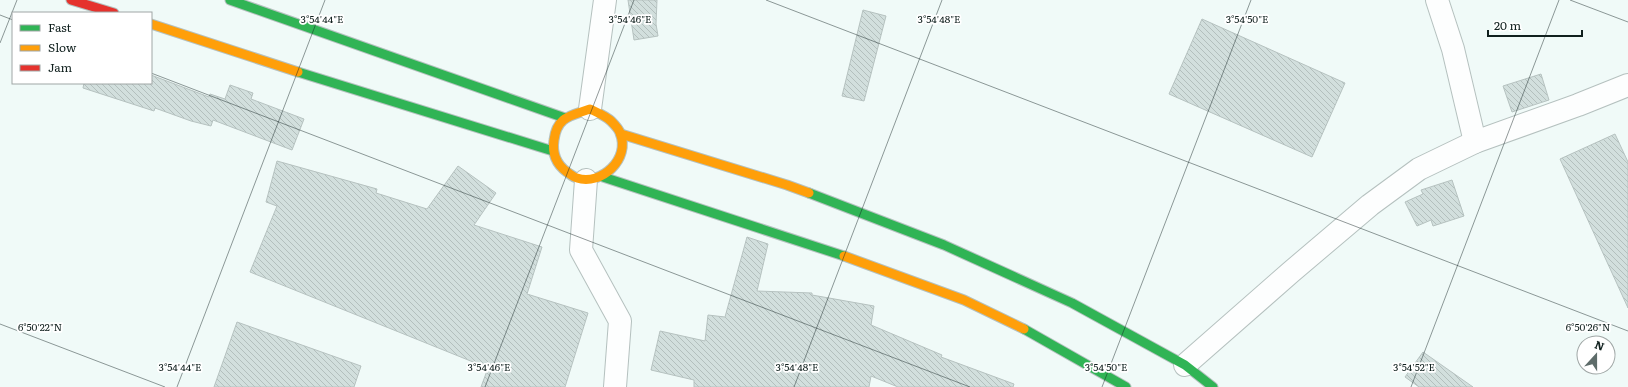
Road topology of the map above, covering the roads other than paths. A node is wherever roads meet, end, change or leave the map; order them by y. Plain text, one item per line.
1 (71, 0) edge
2 (230, 0) edge
3 (605, 0) edge
4 (1437, 0) edge
5 (111, 12) edge
6 (152, 24) edge
7 (1628, 85) edge
8 (590, 109) junction
9 (565, 118) junction
10 (621, 134) junction
11 (1475, 142) junction
12 (553, 151) junction
13 (595, 178) junction
14 (1185, 365) junction
15 (615, 387) edge
16 (1126, 387) edge
17 (1213, 387) edge

1 - 5 main road
2 - 9 main road
3 - 8 street
4 - 11 street
6 - 12 main road
7 - 11 street
8 - 9 main road
8 - 10 main road
9 - 12 main road
10 - 13 main road
10 - 14 main road
11 - 14 street
12 - 13 main road
13 - 15 street
13 - 16 main road
14 - 17 main road

